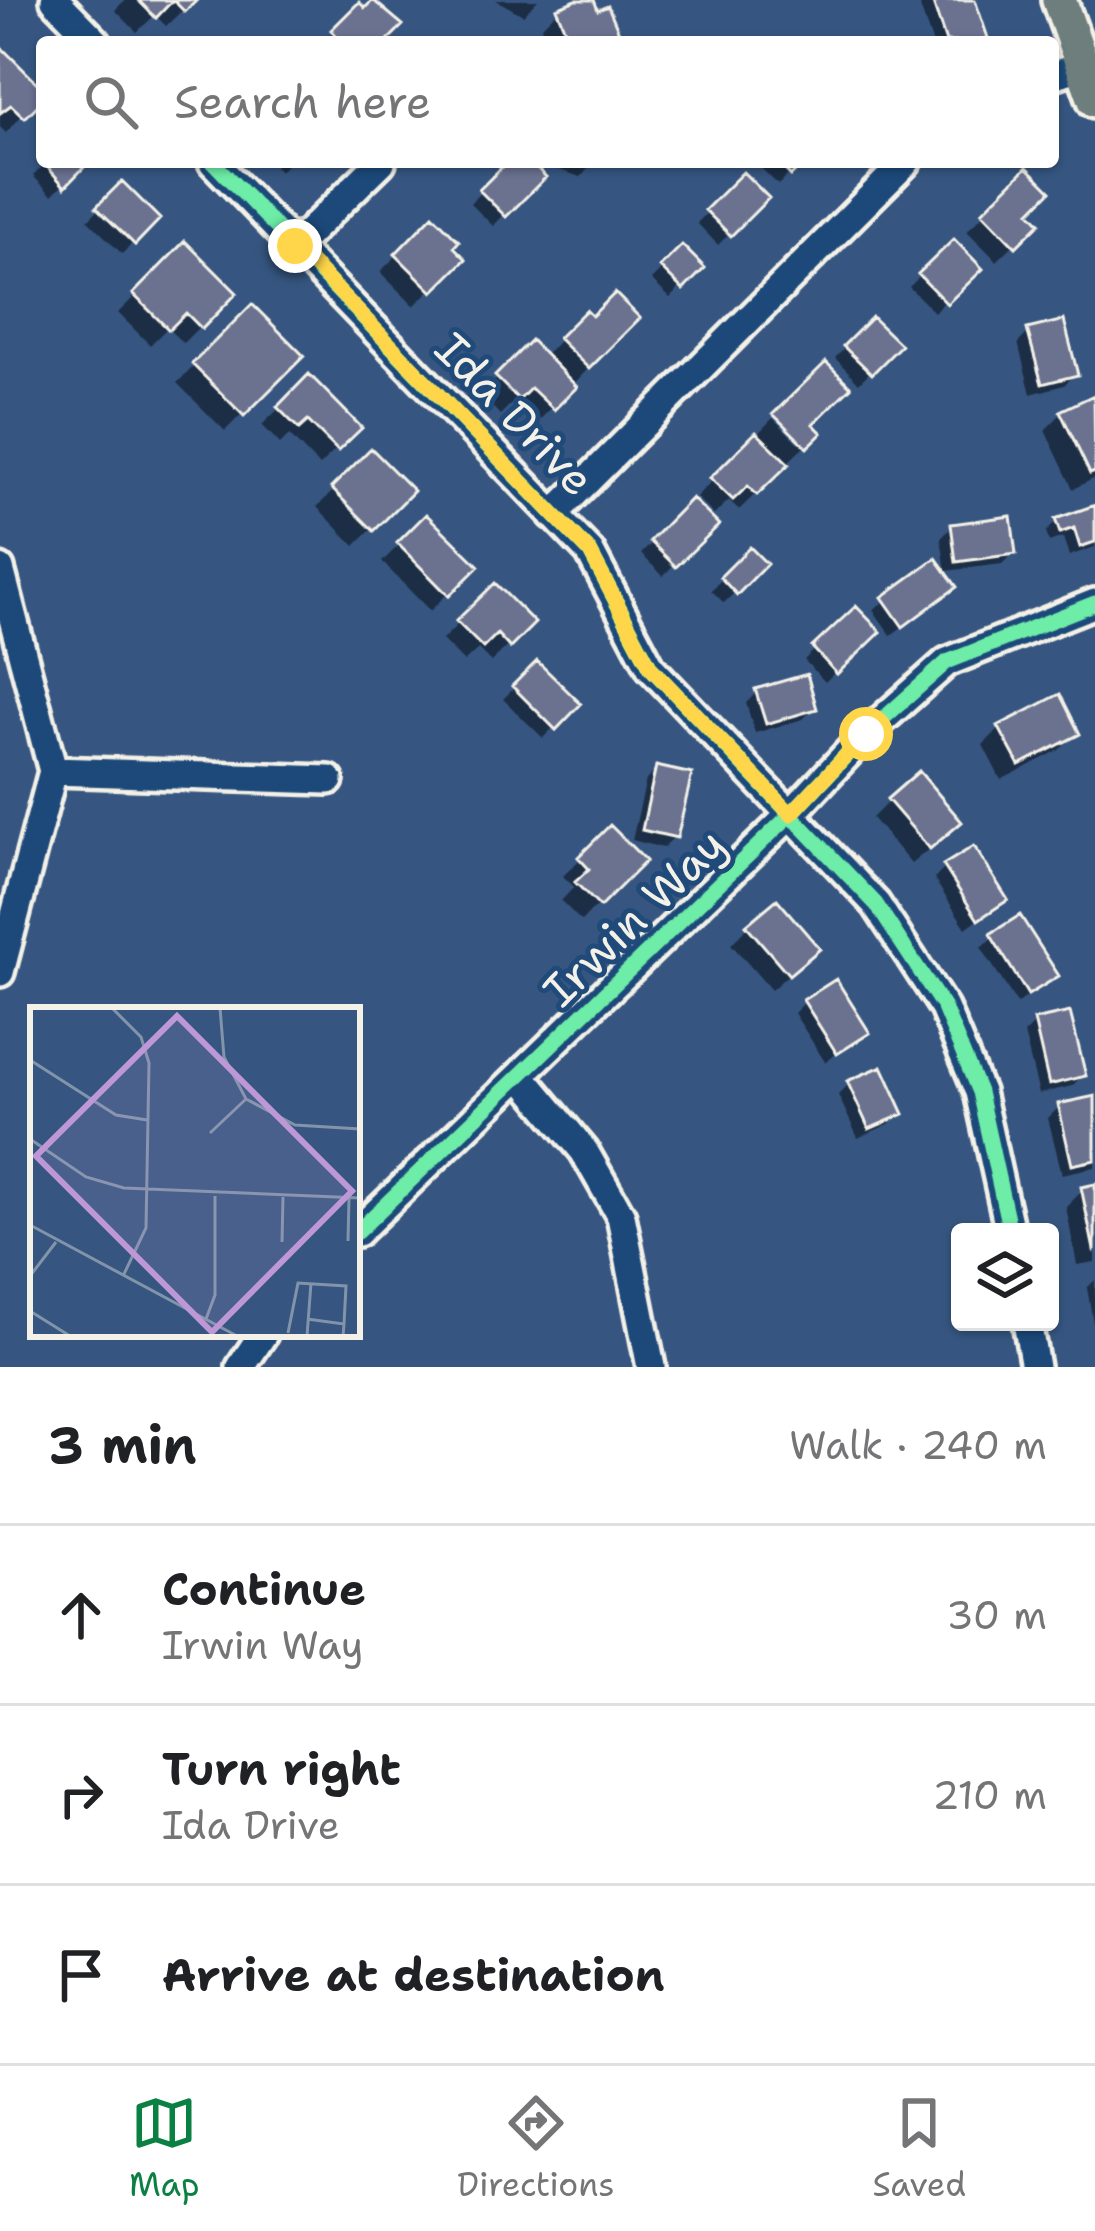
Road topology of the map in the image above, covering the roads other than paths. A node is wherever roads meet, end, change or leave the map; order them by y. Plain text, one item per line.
1 (56, 0) edge
2 (1059, 0) edge
3 (90, 36) edge
4 (1069, 70) edge
5 (1095, 100) edge
6 (219, 168) edge
7 (375, 168) edge
8 (900, 168) edge
9 (295, 246) junction
10 (553, 515) junction
11 (0, 569) edge
12 (1095, 602) edge
13 (53, 771) junction
14 (329, 780) dead end
15 (791, 814) junction
16 (0, 971) edge
17 (522, 1077) junction
18 (1008, 1223) edge
19 (360, 1229) edge
20 (1029, 1331) edge
21 (261, 1337) edge
22 (241, 1367) edge
23 (651, 1367) edge
24 (1035, 1367) edge

1 - 3 street
2 - 4 main road
4 - 5 main road
6 - 9 street, Ida Drive
7 - 9 street
8 - 10 street
9 - 10 street, Ida Drive
10 - 15 street, Ida Drive
11 - 13 street
12 - 15 street, Irwin Way
13 - 14 street
13 - 16 street
15 - 17 street, Irwin Way
15 - 18 street, Ida Drive
17 - 19 street, Irwin Way
17 - 23 street
20 - 24 street
21 - 22 street

